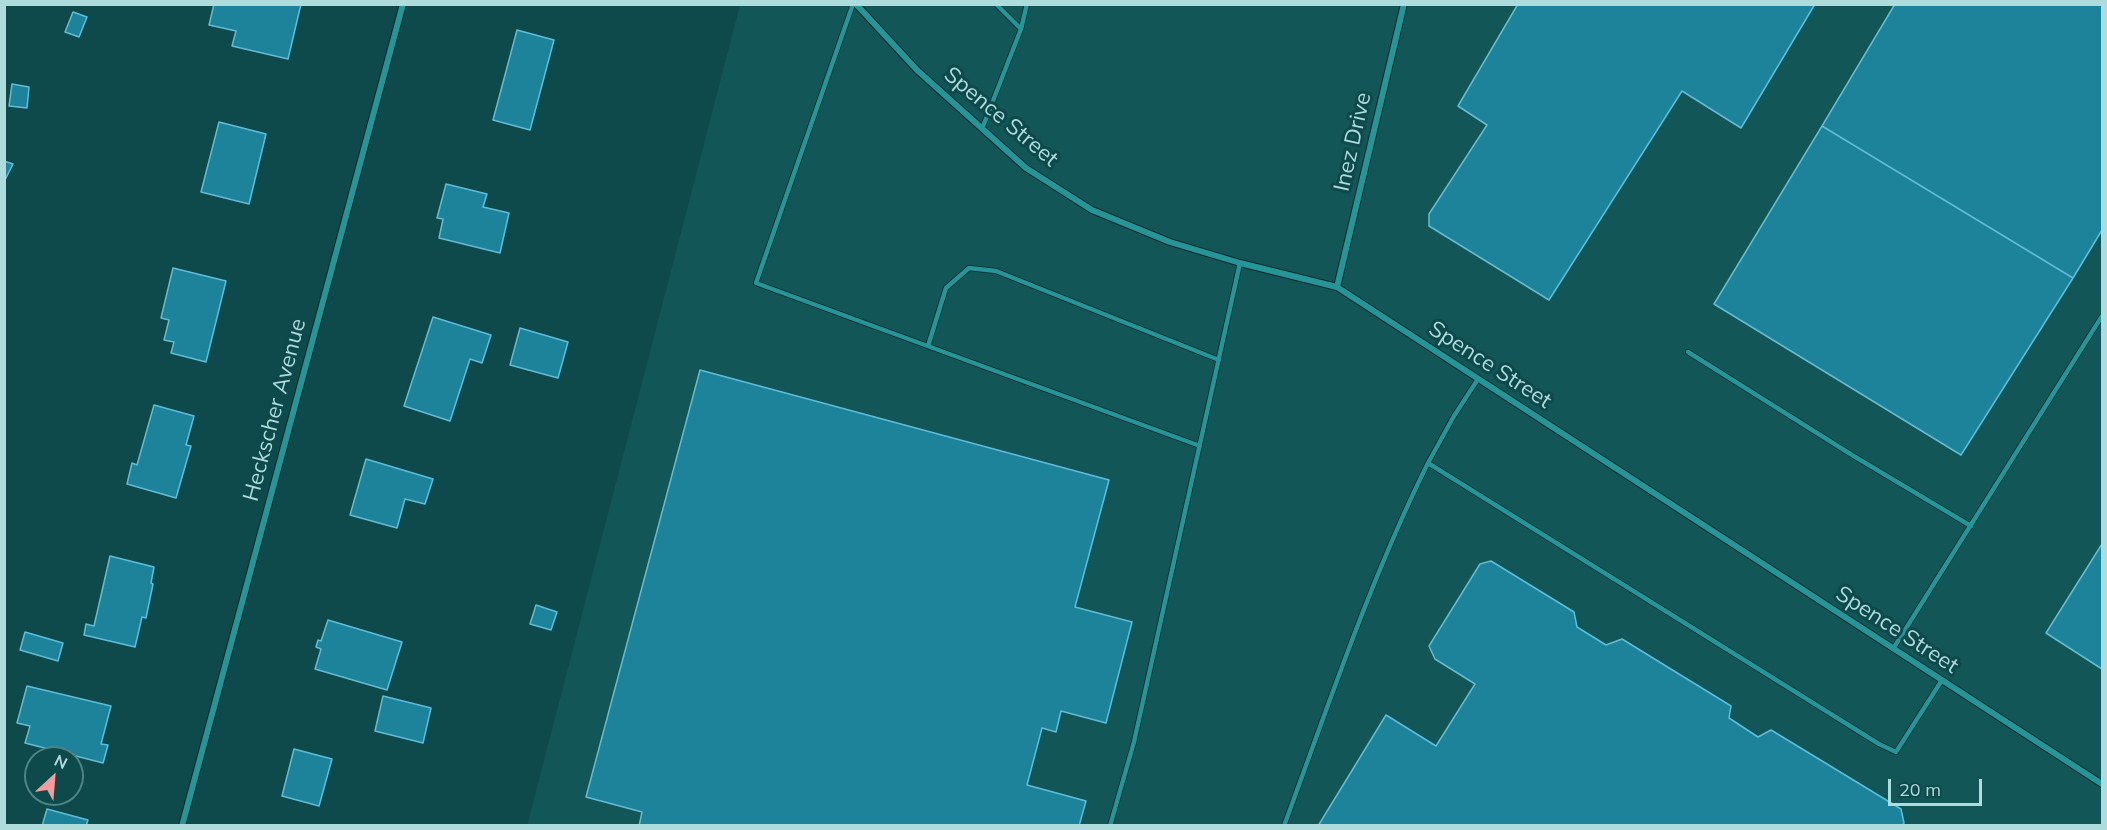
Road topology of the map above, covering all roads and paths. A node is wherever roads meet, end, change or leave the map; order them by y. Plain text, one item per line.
1 (403, 4) edge
2 (855, 4) edge
3 (996, 4) edge
4 (1027, 4) edge
5 (1404, 4) edge
6 (1021, 29) junction
7 (982, 129) junction
8 (1240, 263) junction
9 (1337, 287) junction
10 (2103, 316) edge
11 (928, 346) junction
12 (1688, 352) dead end
13 (1219, 360) junction
14 (1478, 379) junction
15 (1200, 446) junction
16 (1428, 463) junction
17 (1971, 526) junction
18 (1893, 649) junction
19 (1942, 680) junction
20 (2103, 784) edge
21 (182, 825) edge
22 (1110, 825) edge
23 (1284, 825) edge

1 - 21 street, Heckscher Avenue
2 - 7 street, Spence Street
2 - 11 lane
3 - 6 lane
4 - 6 lane
5 - 9 street, Inez Drive
6 - 7 lane
7 - 8 street, Spence Street
8 - 9 street, Spence Street
8 - 13 lane
9 - 14 street, Spence Street
10 - 17 lane
11 - 13 lane
11 - 15 lane
12 - 17 lane
13 - 15 lane
14 - 16 lane
14 - 18 street, Spence Street
15 - 22 lane
16 - 19 lane
16 - 23 lane
17 - 18 lane
18 - 19 street, Spence Street
19 - 20 street, Spence Street

